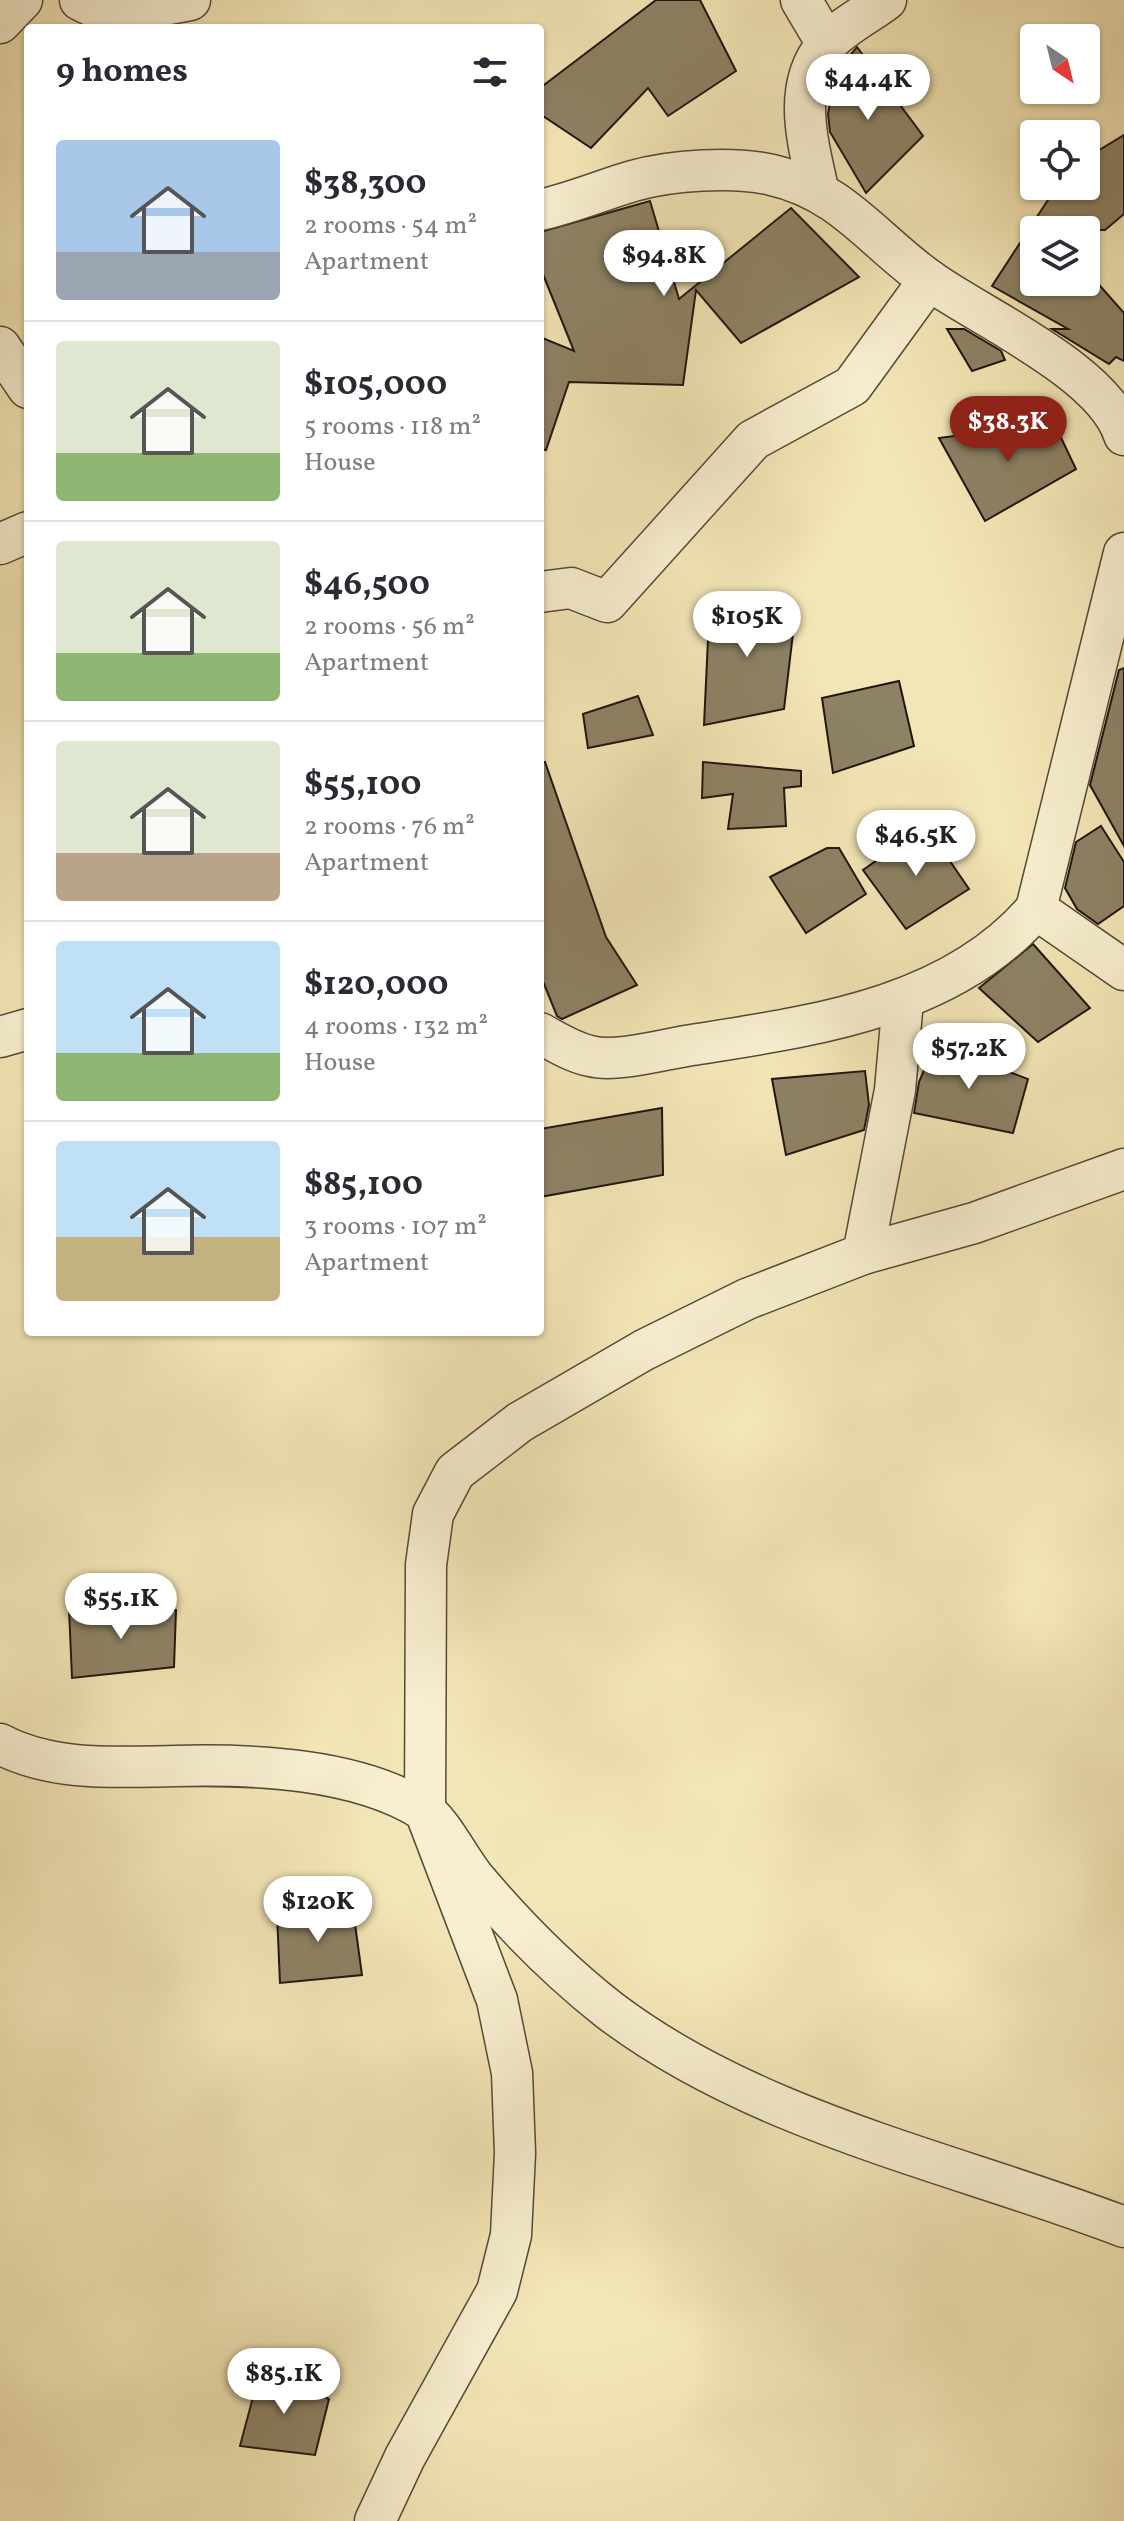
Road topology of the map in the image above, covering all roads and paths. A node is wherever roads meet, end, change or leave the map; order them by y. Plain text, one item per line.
1 (22, 0) edge
2 (190, 0) edge
3 (801, 0) edge
4 (886, 0) edge
5 (111, 14) edge
6 (0, 23) edge
7 (827, 44) junction
8 (818, 189) junction
9 (544, 209) edge
10 (929, 280) junction
11 (0, 347) edge
12 (24, 382) edge
13 (1122, 419) edge
14 (24, 534) edge
15 (0, 544) edge
16 (1124, 553) edge
17 (544, 591) edge
18 (1036, 909) junction
19 (1124, 970) edge
20 (903, 1000) junction
21 (24, 1030) edge
22 (544, 1035) edge
23 (0, 1037) edge
24 (1124, 1169) edge
25 (863, 1254) junction
26 (0, 1744) edge
27 (425, 1811) junction
28 (1124, 2227) edge
29 (375, 2521) edge

1 - 6 street
2 - 5 street
3 - 7 street
4 - 7 street
7 - 8 street
8 - 9 street
8 - 10 street
10 - 13 street
10 - 17 street
11 - 12 street
14 - 15 street
16 - 18 street
18 - 19 street
18 - 20 street
20 - 22 street
20 - 25 street
21 - 23 street
24 - 25 street
25 - 27 street
26 - 27 street
27 - 28 street
27 - 29 street

